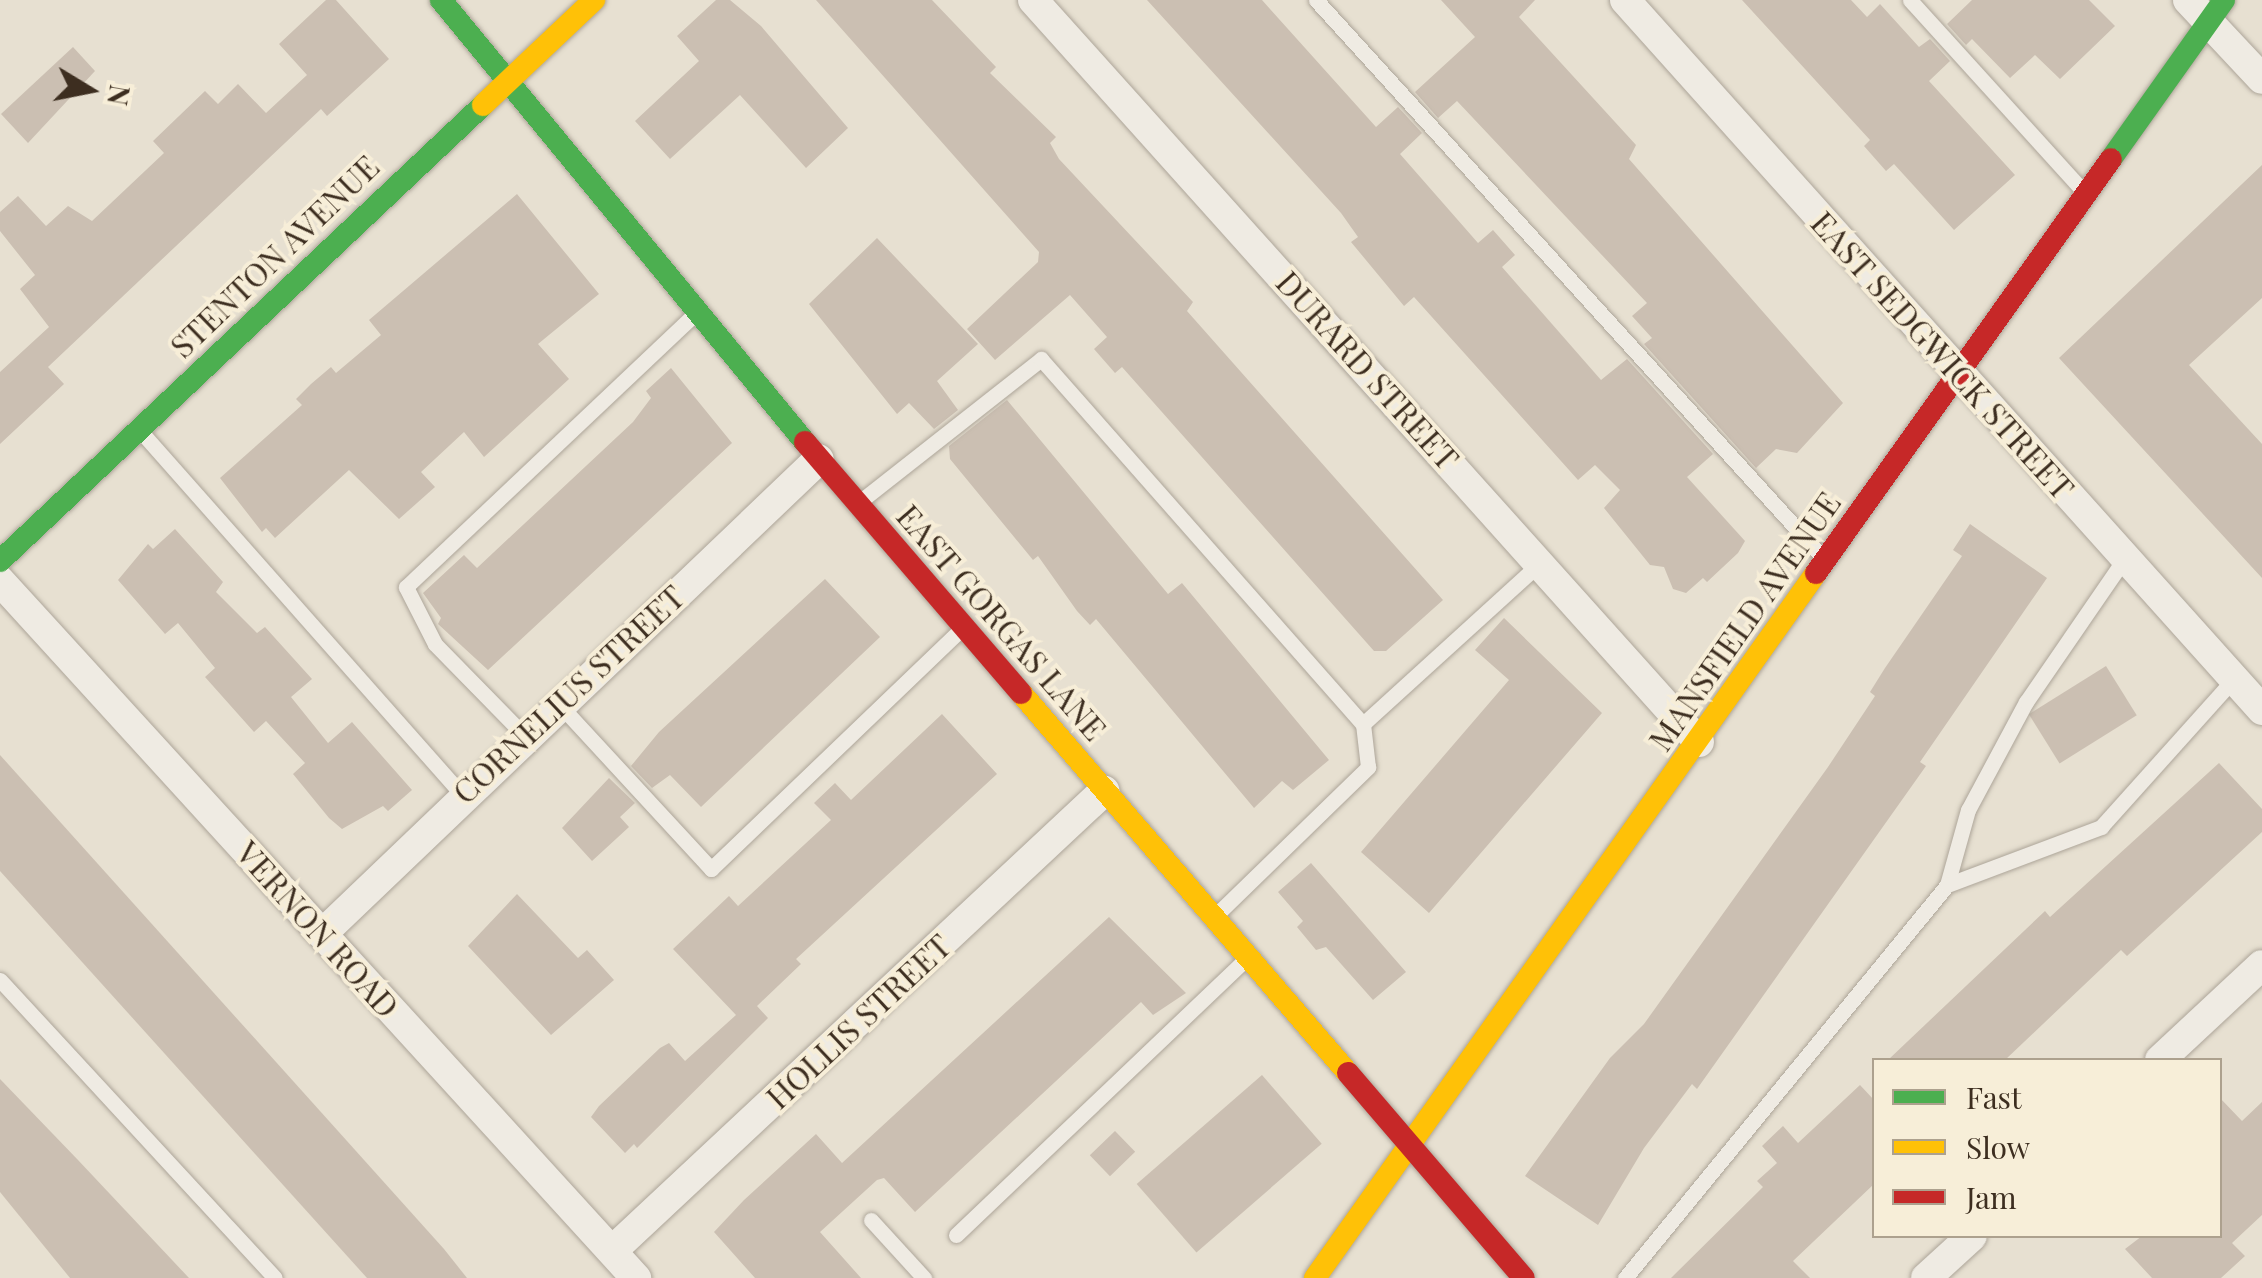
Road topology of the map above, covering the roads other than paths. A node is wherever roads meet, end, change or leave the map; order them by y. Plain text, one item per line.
1 (441, 0) edge
2 (594, 0) edge
3 (1033, 0) edge
4 (1316, 0) edge
5 (1625, 0) edge
6 (1910, 0) edge
7 (2207, 7) edge
8 (510, 78) junction
9 (2262, 79) edge
10 (2084, 192) junction
11 (700, 309) junction
12 (1960, 374) junction
13 (139, 429) junction
14 (819, 459) junction
15 (858, 504) junction
16 (2125, 558) junction
17 (1825, 560) junction
18 (0, 561) edge
19 (1542, 562) junction
20 (0, 581) edge
21 (963, 627) junction
22 (2234, 679) junction
23 (558, 703) junction
24 (2262, 710) edge
25 (1363, 724) junction
26 (524, 735) junction
27 (1700, 742) junction
28 (1104, 791) junction
29 (461, 794) junction
30 (1947, 885) junction
31 (1212, 918) junction
32 (322, 934) junction
33 (1246, 959) junction
34 (2262, 965) edge
35 (0, 980) edge
36 (2162, 1058) edge
37 (1408, 1150) junction
38 (871, 1220) dead end
39 (956, 1235) dead end
40 (1970, 1238) edge
41 (612, 1251) junction
42 (275, 1278) edge
43 (636, 1278) edge
44 (924, 1278) edge
45 (1315, 1278) edge
46 (1524, 1278) edge
47 (1625, 1278) edge
48 (1926, 1278) edge

1 - 8 street, EAST GORGAS LANE
2 - 8 street, STENTON AVENUE
3 - 19 street, DURARD STREET
4 - 17 lane
5 - 12 street, EAST SEDGWICK STREET
6 - 10 lane
7 - 9 street
7 - 10 street, MANSFIELD AVENUE
8 - 11 street, EAST GORGAS LANE
8 - 13 street, STENTON AVENUE
10 - 12 street, MANSFIELD AVENUE
11 - 14 street, EAST GORGAS LANE
11 - 26 lane
12 - 16 street, EAST SEDGWICK STREET
12 - 17 street, MANSFIELD AVENUE
13 - 18 street, STENTON AVENUE
13 - 29 lane
14 - 15 street, EAST GORGAS LANE
14 - 23 street, CORNELIUS STREET
15 - 21 street, EAST GORGAS LANE
15 - 25 lane
16 - 22 street, EAST SEDGWICK STREET
16 - 30 lane
17 - 27 street, MANSFIELD AVENUE
19 - 25 lane
19 - 27 street, DURARD STREET
20 - 32 street, VERNON ROAD
21 - 23 lane
21 - 28 street, EAST GORGAS LANE
22 - 24 street, EAST SEDGWICK STREET
22 - 30 lane
23 - 26 street, CORNELIUS STREET
25 - 31 lane
26 - 29 street, CORNELIUS STREET
27 - 37 street, MANSFIELD AVENUE
28 - 31 street, EAST GORGAS LANE
28 - 41 street, HOLLIS STREET
29 - 32 street, CORNELIUS STREET
30 - 47 lane
31 - 33 street, EAST GORGAS LANE
32 - 41 street, VERNON ROAD
33 - 37 street, EAST GORGAS LANE
33 - 39 lane
34 - 36 street
35 - 42 lane
37 - 45 street, MANSFIELD AVENUE
37 - 46 street, EAST GORGAS LANE
38 - 44 lane
40 - 48 street
41 - 43 street, VERNON ROAD

